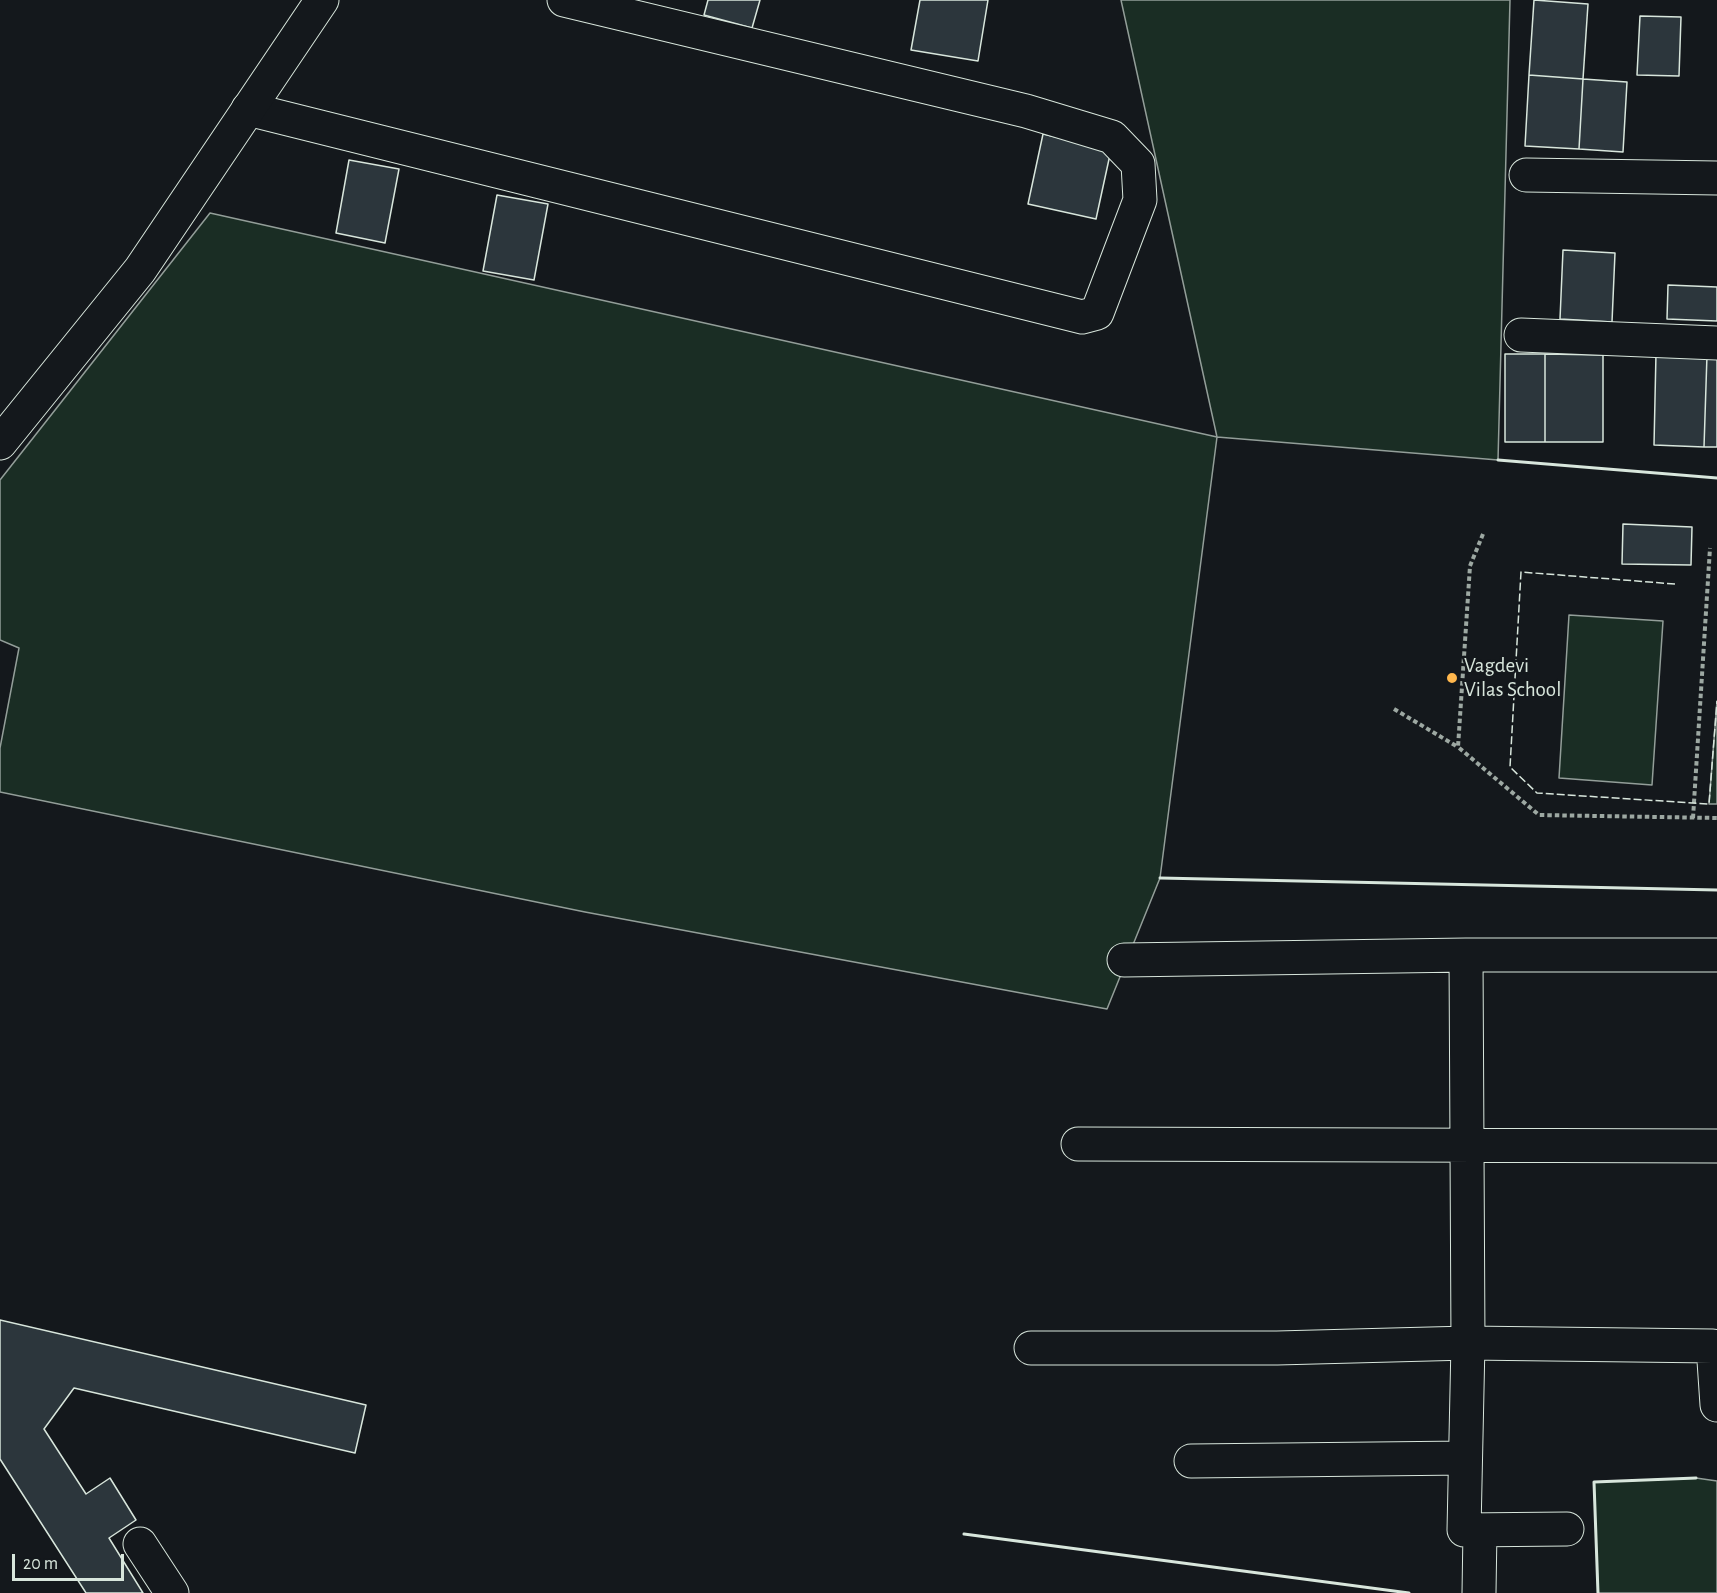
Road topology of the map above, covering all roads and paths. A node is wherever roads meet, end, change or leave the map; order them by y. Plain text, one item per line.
1 (322, 0) edge
2 (564, 0) edge
3 (248, 109) junction
4 (1526, 175) dead end
5 (1717, 178) edge
6 (1521, 335) dead end
7 (1717, 343) edge
8 (0, 443) edge
9 (1483, 534) dead end
10 (1710, 548) dead end
11 (1394, 709) dead end
12 (1458, 747) junction
13 (1693, 818) junction
14 (1717, 818) edge
15 (1717, 955) edge
16 (1466, 956) junction
17 (1124, 960) dead end
18 (1078, 1144) dead end
19 (1467, 1146) junction
20 (1717, 1146) edge
21 (1468, 1343) junction
22 (1031, 1348) dead end
23 (1717, 1405) edge
24 (1466, 1458) junction
25 (1191, 1461) dead end
26 (1567, 1529) dead end
27 (1480, 1530) junction
28 (140, 1544) dead end
29 (172, 1593) edge
30 (1479, 1593) edge

1 - 3 street
2 - 3 street
3 - 8 street
4 - 5 street
6 - 7 street
9 - 12 path
10 - 13 path
11 - 12 path
12 - 13 path
13 - 14 path
15 - 16 street
16 - 17 street
16 - 19 street
18 - 19 street
19 - 20 street
19 - 21 street
21 - 22 street
21 - 23 street
21 - 24 street
24 - 25 street
24 - 27 street
26 - 27 street
27 - 30 street
28 - 29 street

